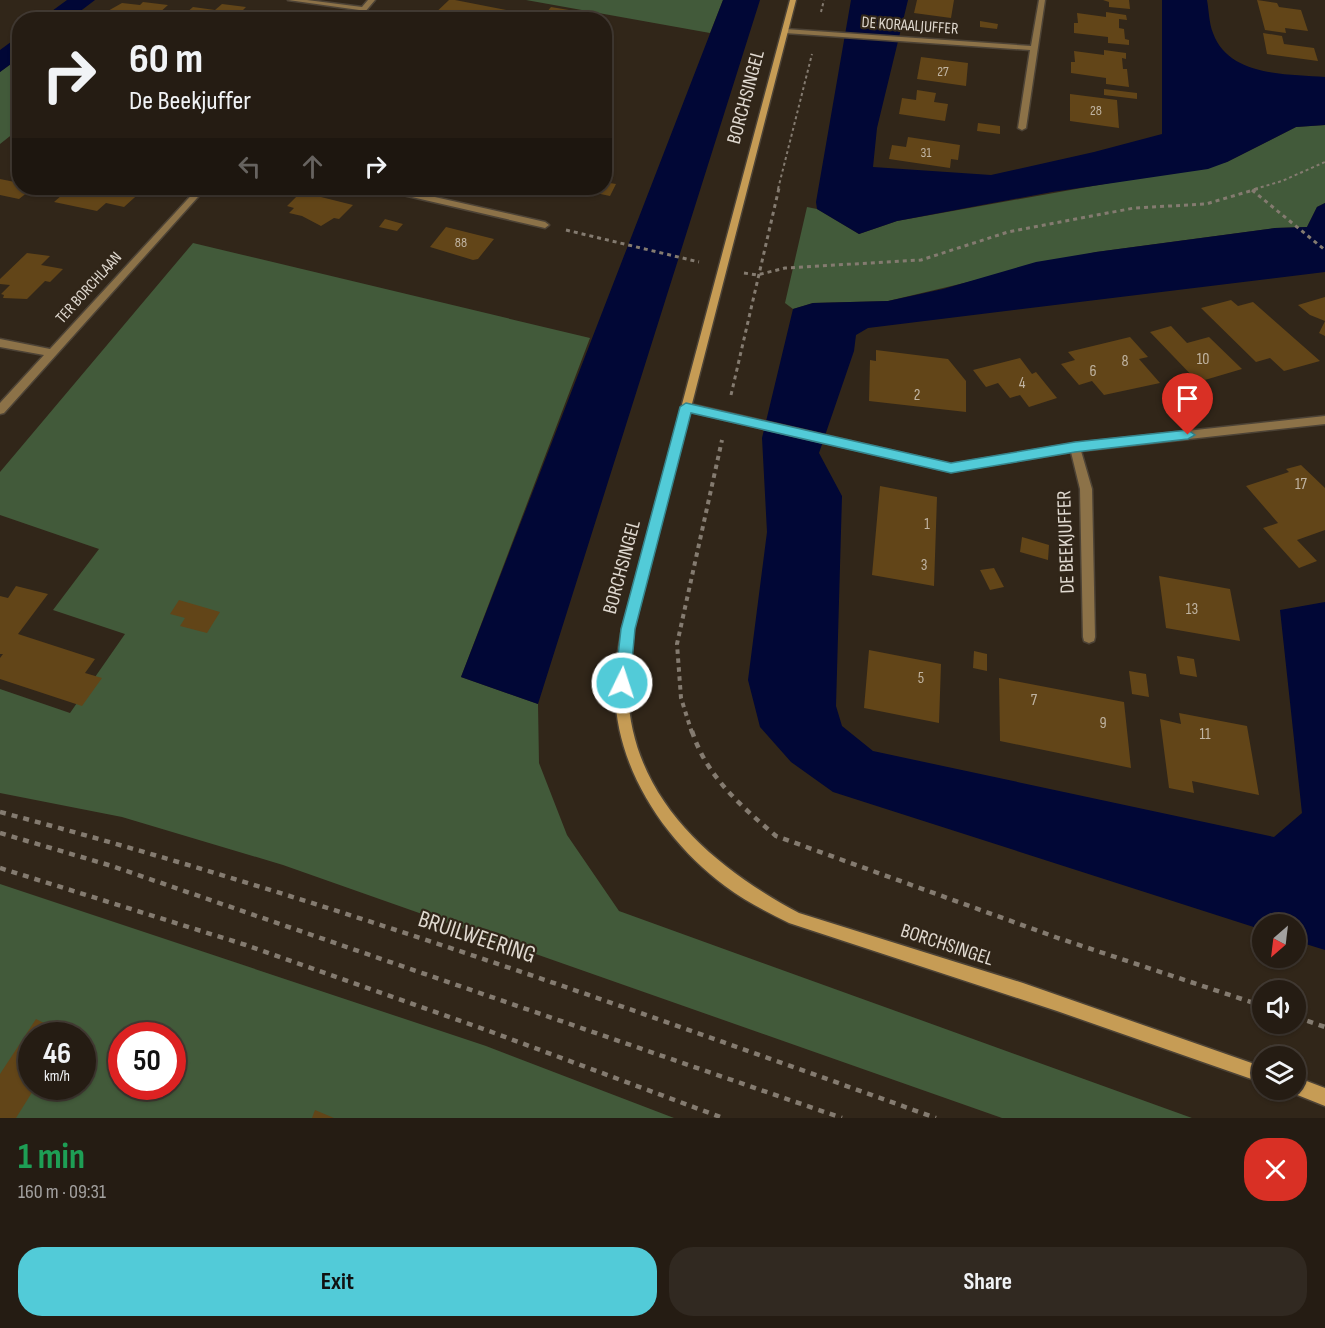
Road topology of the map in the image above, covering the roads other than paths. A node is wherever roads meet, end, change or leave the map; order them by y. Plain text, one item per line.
1 (291, 0) edge
2 (372, 0) edge
3 (794, 0) edge
4 (1042, 0) edge
5 (364, 9) junction
6 (361, 12) edge
7 (785, 31) junction
8 (1034, 48) junction
9 (1022, 128) dead end
10 (196, 195) edge
11 (416, 195) edge
12 (545, 225) road end
13 (0, 343) edge
14 (51, 353) junction
15 (686, 407) junction
16 (0, 410) edge
17 (1325, 420) edge
18 (1075, 447) junction
19 (1089, 637) dead end
20 (1252, 1071) edge
21 (1306, 1090) edge
22 (1325, 1097) edge

1 - 5 street
2 - 5 street
3 - 7 main road, BORCHSINGEL
4 - 8 street
5 - 6 street
7 - 8 street, DE KORAALJUFFER
7 - 15 main road, BORCHSINGEL
8 - 9 street
10 - 14 street, TER BORCHLAAN
11 - 12 street
13 - 14 street
14 - 16 street, TER BORCHLAAN
15 - 18 street
15 - 20 main road, BORCHSINGEL
17 - 18 street
18 - 19 street, DE BEEKJUFFER
21 - 22 main road

